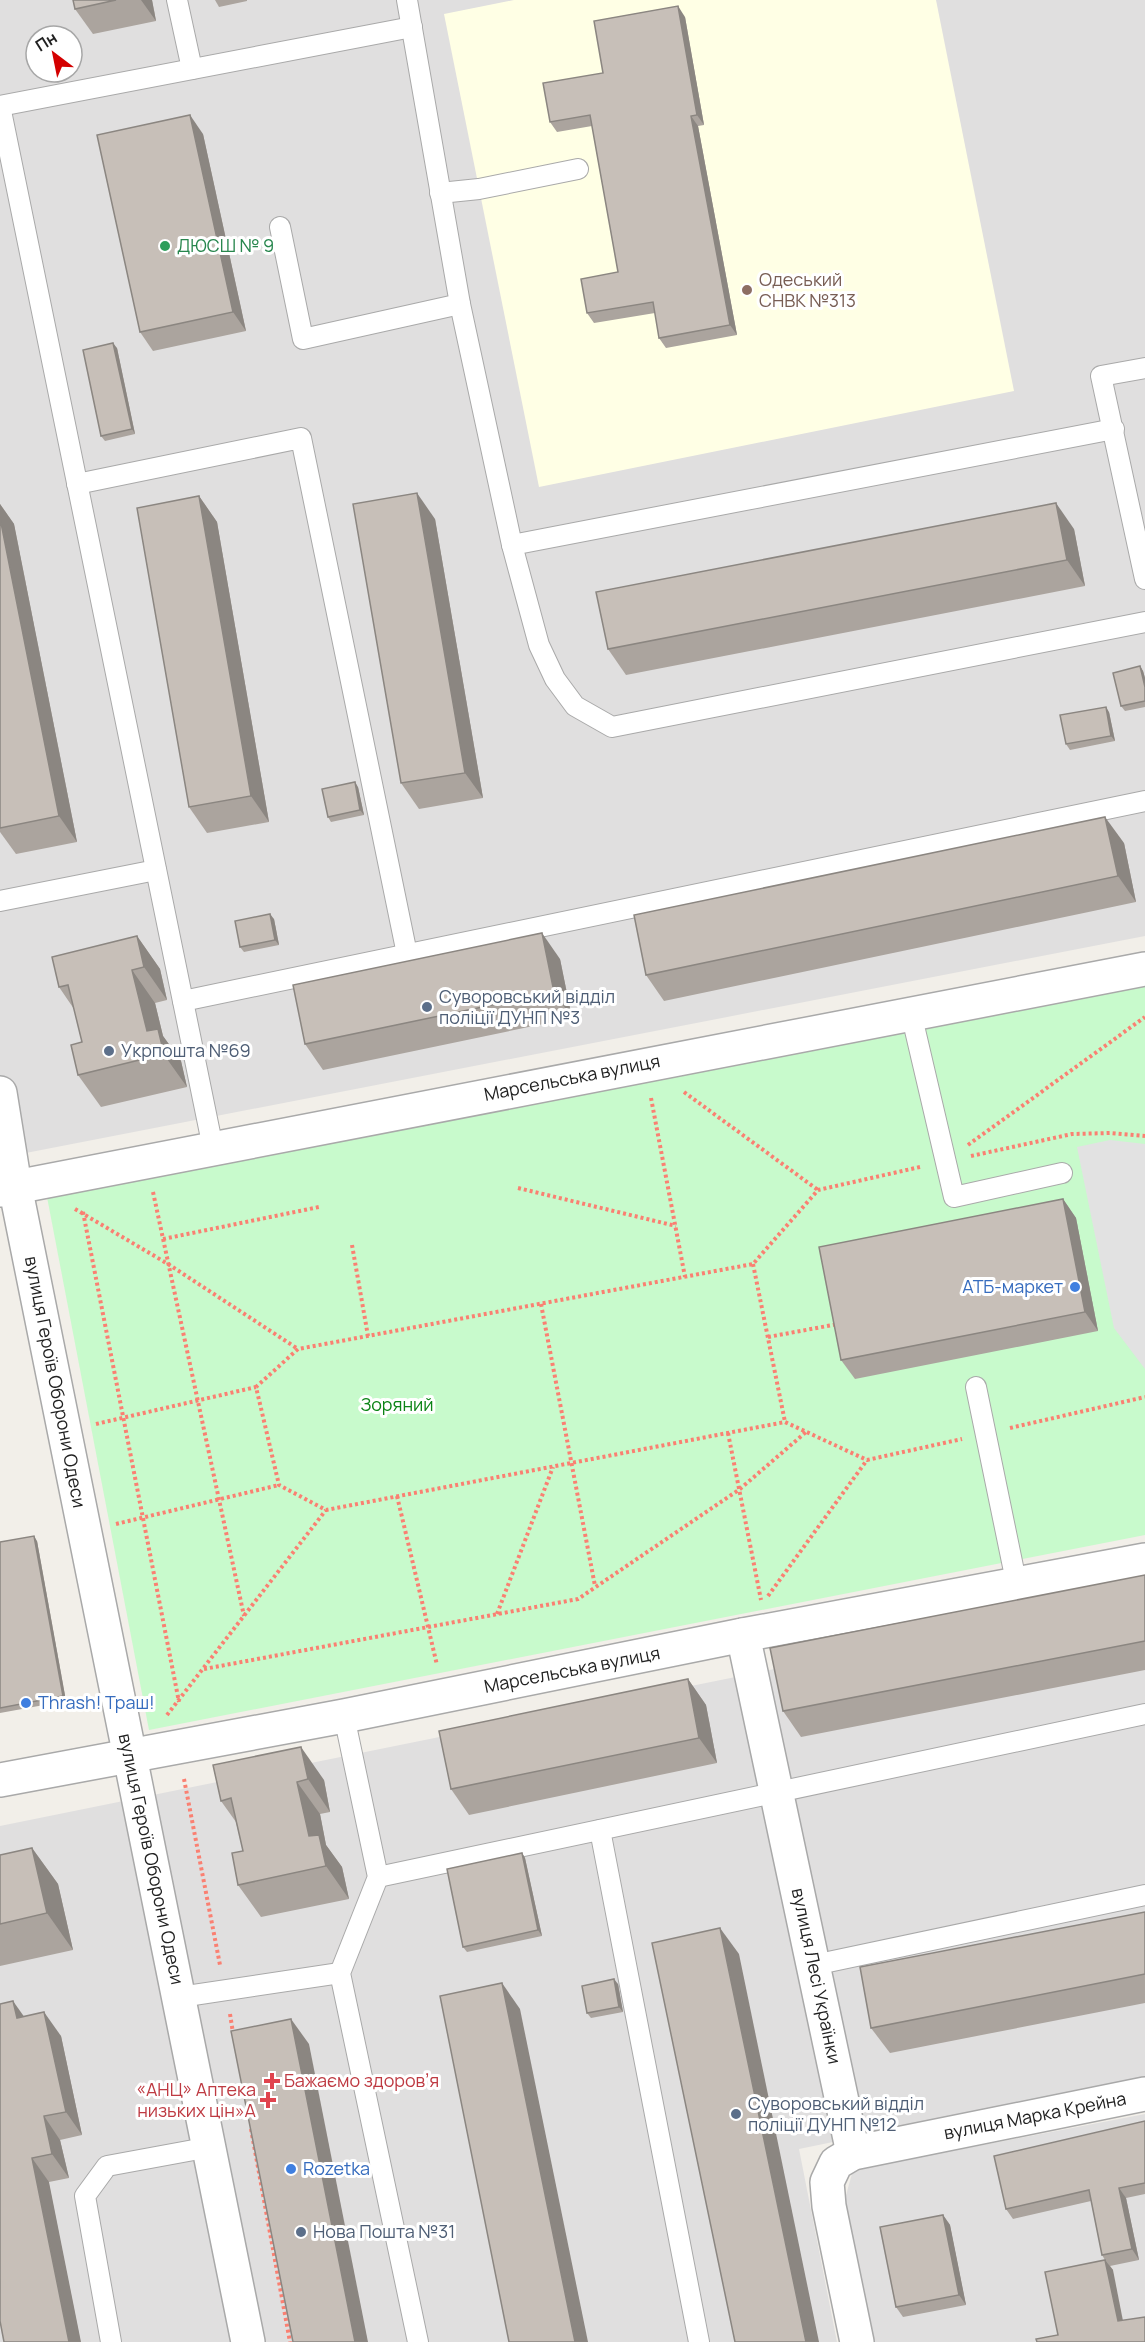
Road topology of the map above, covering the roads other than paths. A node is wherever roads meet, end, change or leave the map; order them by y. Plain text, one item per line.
1 (177, 0) edge
2 (406, 0) edge
3 (412, 27) junction
4 (192, 69) junction
5 (578, 169) dead end
6 (440, 193) junction
7 (280, 227) dead end
8 (460, 304) junction
9 (1145, 368) edge
10 (1114, 429) junction
11 (77, 484) junction
12 (512, 545) junction
13 (1145, 579) edge
14 (1145, 622) edge
15 (1145, 801) edge
16 (156, 870) junction
17 (0, 902) edge
18 (407, 954) junction
19 (1145, 969) edge
20 (183, 1001) junction
21 (911, 1013) junction
22 (0, 1093) edge
23 (213, 1148) junction
24 (1062, 1173) dead end
25 (8, 1188) edge
26 (976, 1387) dead end
27 (1145, 1560) edge
28 (1017, 1586) junction
29 (743, 1635) junction
30 (1145, 1714) edge
31 (344, 1716) junction
32 (130, 1756) junction
33 (0, 1780) edge
34 (777, 1792) junction
35 (600, 1830) junction
36 (378, 1877) junction
37 (1145, 1895) edge
38 (814, 1965) junction
39 (340, 1973) junction
40 (180, 1997) junction
41 (1145, 2094) edge
42 (210, 2147) junction
43 (854, 2153) junction
44 (111, 2342) edge
45 (248, 2342) edge
46 (418, 2342) edge
47 (699, 2342) edge
48 (857, 2342) edge

1 - 4 lane
2 - 3 lane
3 - 4 lane
3 - 6 lane
4 - 11 lane
5 - 6 lane
6 - 8 lane
7 - 8 lane
8 - 12 lane
9 - 10 lane
10 - 12 lane
10 - 13 lane
11 - 16 lane
11 - 18 lane
12 - 14 lane
15 - 18 lane
16 - 17 lane
16 - 20 lane
18 - 20 lane
19 - 21 street, Марсельська вулиця
20 - 23 lane
21 - 23 street, Марсельська вулиця
21 - 24 lane
22 - 25 street, вулиця Героїв Оборони Одеси
23 - 25 street, Марсельська вулиця
25 - 32 street, вулиця Героїв Оборони Одеси
26 - 28 lane
27 - 28 street, Марсельська вулиця
28 - 29 street, Марсельська вулиця
29 - 31 street, Марсельська вулиця
29 - 34 street, вулиця Лесі Українки
30 - 34 lane
31 - 32 street, Марсельська вулиця
31 - 36 lane
32 - 33 street, Марсельська вулиця
32 - 40 street, вулиця Героїв Оборони Одеси
34 - 35 lane
34 - 38 street, вулиця Лесі Українки
35 - 36 lane
35 - 47 lane
36 - 39 lane
37 - 38 lane
38 - 43 street, вулиця Лесі Українки
39 - 40 lane
39 - 46 lane
40 - 42 street, вулиця Героїв Оборони Одеси
41 - 43 street, вулиця Марка Крейна
42 - 44 lane
42 - 45 street, вулиця Героїв Оборони Одеси
43 - 48 street

